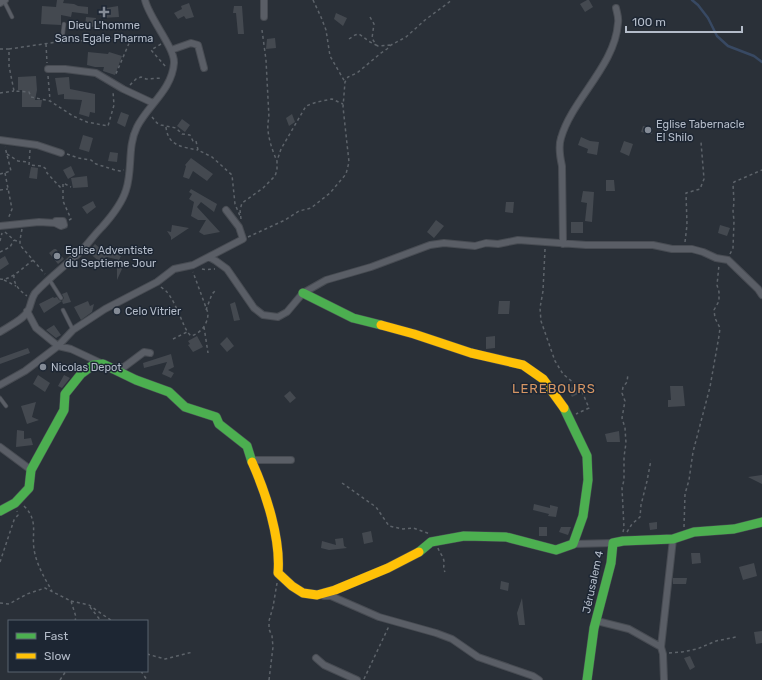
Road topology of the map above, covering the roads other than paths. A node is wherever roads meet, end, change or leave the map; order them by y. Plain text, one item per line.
1 (145, 0) edge
2 (264, 0) edge
3 (3, 1) edge
4 (616, 8) dead end
5 (12, 16) dead end
6 (264, 17) dead end
7 (64, 24) dead end
8 (62, 41) dead end
9 (171, 50) junction
10 (204, 68) dead end
11 (48, 69) dead end
12 (153, 103) junction
13 (3, 140) edge
14 (61, 153) road end
15 (226, 210) dead end
16 (56, 222) dead end
17 (3, 225) edge
18 (563, 244) junction
19 (209, 257) junction
20 (49, 279) junction
21 (303, 293) junction
22 (762, 295) edge
23 (60, 298) dead end
24 (63, 310) dead end
25 (28, 311) junction
26 (73, 330) junction
27 (0, 332) edge
28 (58, 346) junction
29 (150, 353) dead end
30 (103, 364) junction
31 (112, 368) junction
32 (0, 385) edge
33 (0, 398) edge
34 (6, 406) dead end
35 (0, 447) edge
36 (250, 460) junction
37 (291, 460) dead end
38 (31, 470) junction
39 (0, 511) edge
40 (762, 522) edge
41 (677, 537) junction
42 (618, 542) junction
43 (573, 544) junction
44 (316, 595) junction
45 (597, 621) junction
46 (660, 647) junction
47 (316, 658) dead end
48 (357, 680) edge
49 (539, 680) edge
50 (587, 680) edge
51 (664, 680) edge

1 - 9 street
2 - 6 street
3 - 5 lane
4 - 18 street
7 - 8 lane
9 - 10 street
9 - 12 street
11 - 12 street
12 - 20 street
13 - 14 street
15 - 19 street
16 - 17 street
18 - 21 street
18 - 22 street
19 - 21 street
19 - 26 street
20 - 23 lane
20 - 25 street
21 - 43 street
24 - 26 lane
25 - 27 street
25 - 28 street
26 - 28 street
28 - 30 street
28 - 32 street
29 - 31 street
30 - 31 street
30 - 38 street
31 - 36 street
33 - 34 lane
35 - 38 street
36 - 37 street
36 - 44 street
38 - 39 street
40 - 41 street
41 - 42 street
41 - 46 street
42 - 43 street
42 - 45 street, Jérusalem 4
43 - 44 street
44 - 49 street
45 - 46 street
45 - 50 street, Jérusalem 4
46 - 51 street
47 - 48 street

